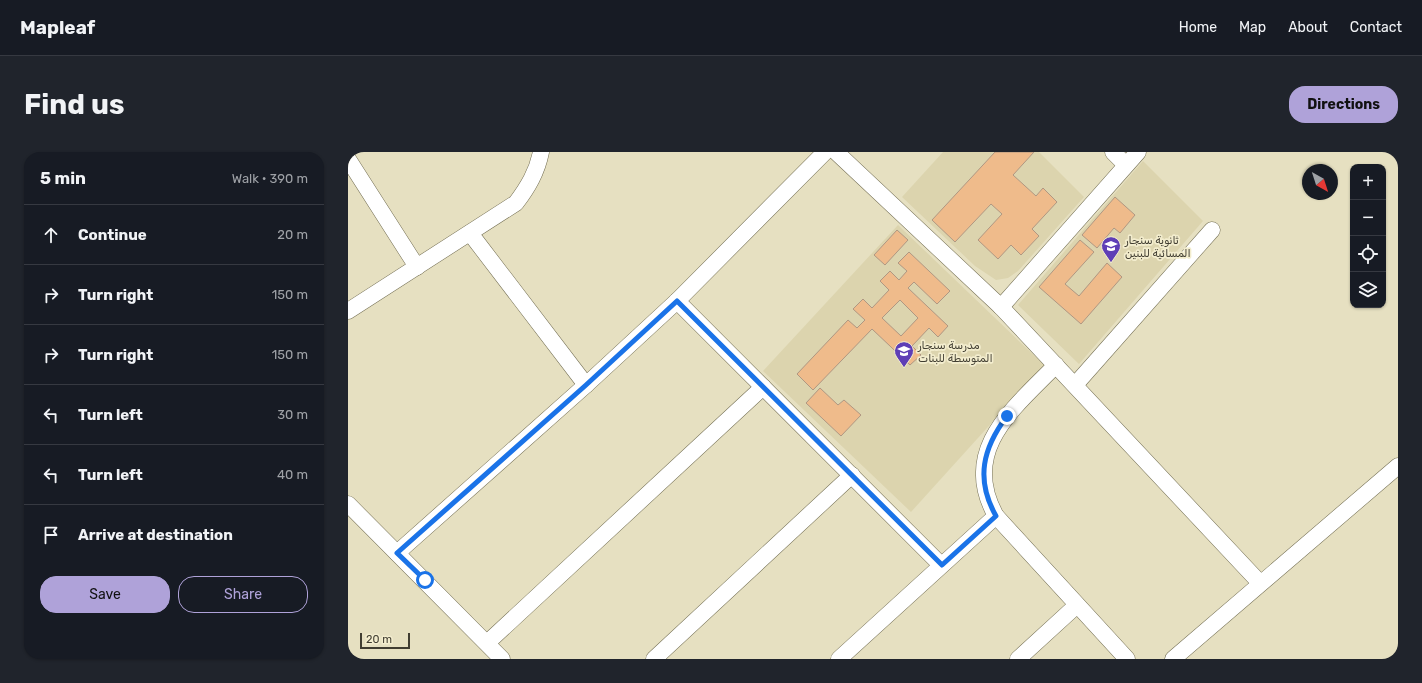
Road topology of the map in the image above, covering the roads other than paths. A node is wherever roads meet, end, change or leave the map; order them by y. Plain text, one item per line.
1 (541, 152) edge
2 (825, 152) edge
3 (836, 152) edge
4 (1113, 152) edge
5 (1138, 152) edge
6 (348, 159) edge
7 (1126, 165) junction
8 (1212, 230) dead end
9 (470, 233) junction
10 (417, 267) junction
11 (677, 301) junction
12 (1001, 307) junction
13 (348, 312) edge
14 (1056, 365) junction
15 (586, 385) junction
16 (1075, 385) junction
17 (763, 387) junction
18 (1398, 466) edge
19 (852, 475) junction
20 (348, 504) edge
21 (996, 516) junction
22 (397, 553) junction
23 (942, 565) junction
24 (1260, 583) junction
25 (1077, 605) junction
26 (487, 643) junction
27 (843, 658) edge
28 (502, 659) edge
29 (654, 659) edge
30 (1018, 659) edge
31 (1127, 659) edge
32 (1173, 659) edge

1 - 9 street
2 - 11 street
3 - 12 street
4 - 7 street
5 - 7 street
6 - 10 street
7 - 12 street
8 - 16 street
9 - 10 street
9 - 15 street
10 - 13 street
11 - 15 street
11 - 17 street
12 - 14 street
14 - 16 street
14 - 21 street
15 - 22 street
16 - 24 street
17 - 19 street
17 - 26 street
18 - 24 street
19 - 23 street
19 - 29 street
20 - 22 street
21 - 23 street
21 - 25 street
22 - 26 street
23 - 27 street
24 - 32 street
25 - 30 street
25 - 31 street
26 - 28 street

